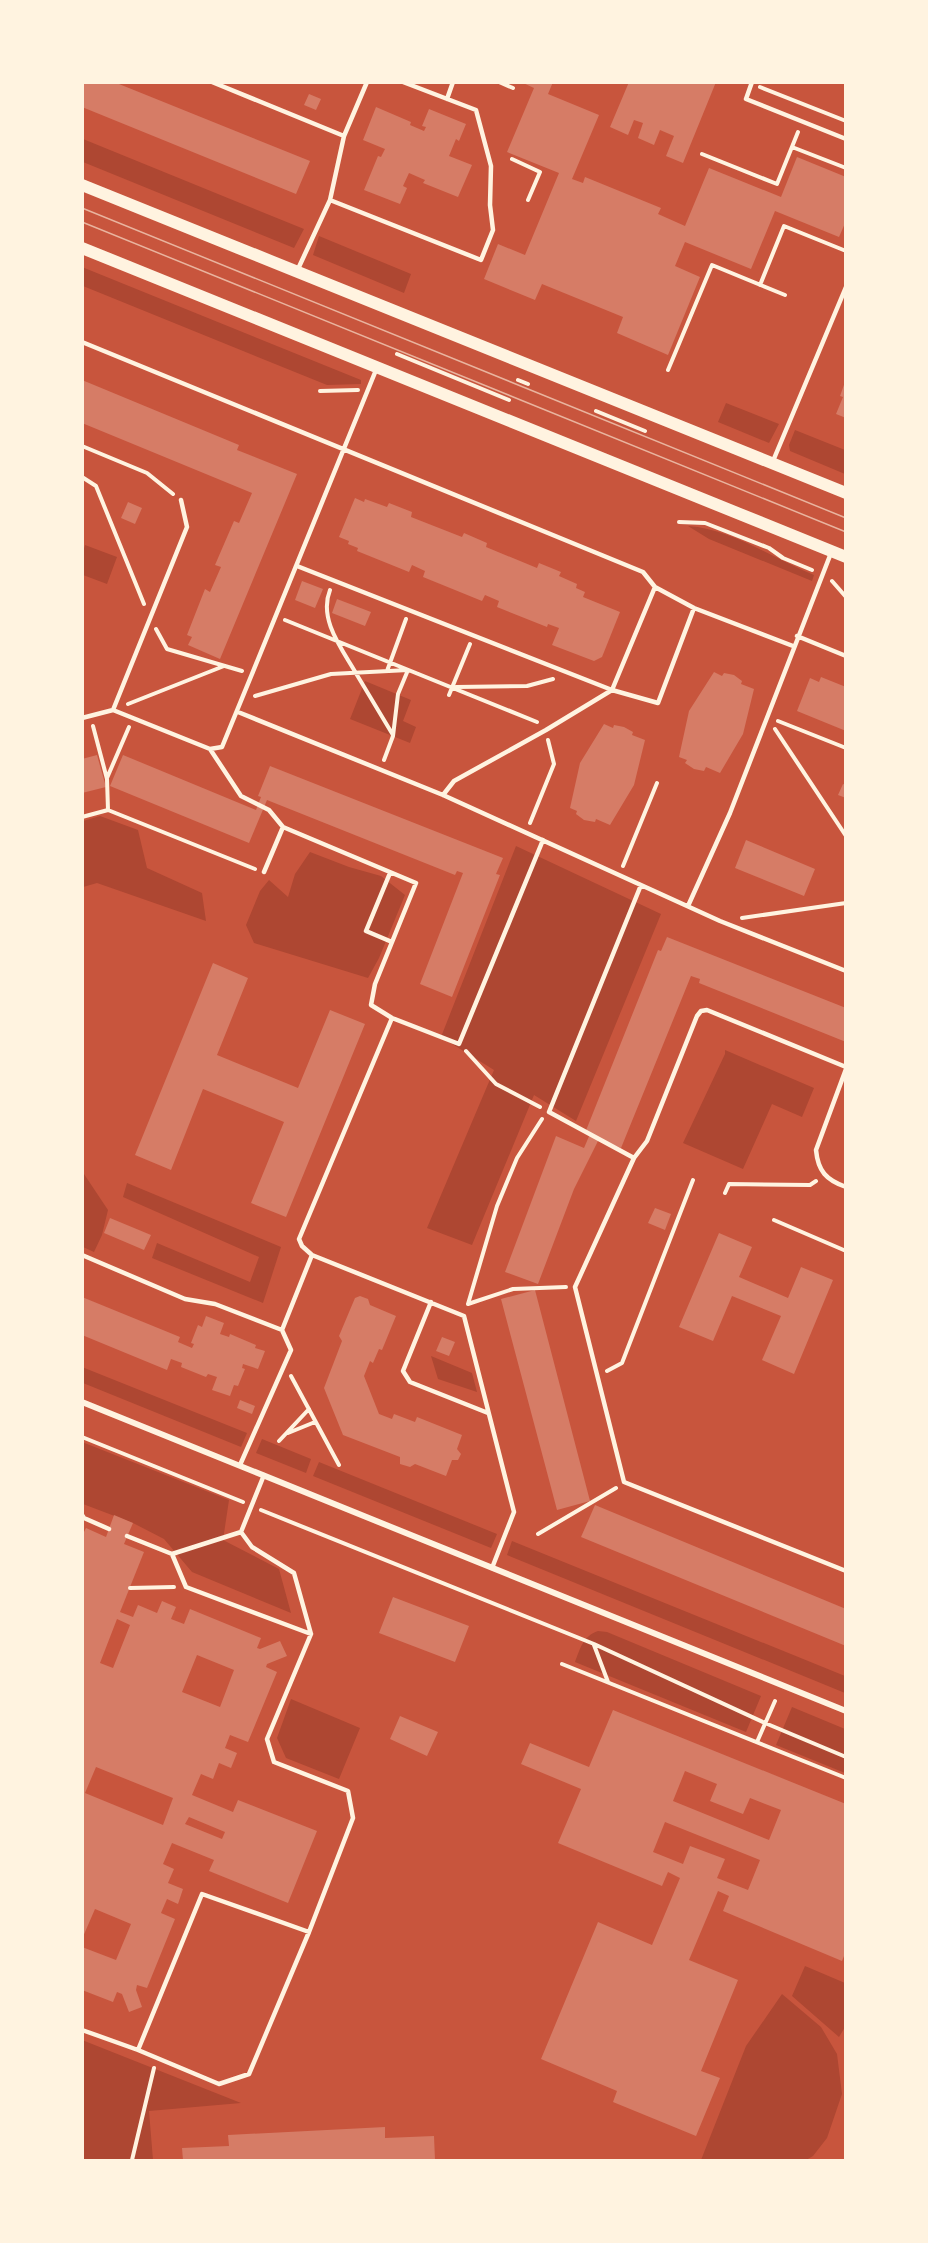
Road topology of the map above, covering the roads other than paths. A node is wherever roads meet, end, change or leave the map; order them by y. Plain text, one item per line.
1 (212, 82) edge
2 (367, 82) edge
3 (403, 82) edge
4 (453, 82) edge
5 (752, 83) edge
6 (447, 99) junction
7 (345, 136) junction
8 (846, 139) edge
9 (82, 185) edge
10 (330, 200) junction
11 (82, 248) edge
12 (297, 273) junction
13 (846, 287) edge
14 (82, 342) edge
15 (377, 367) junction
16 (343, 450) junction
17 (772, 464) junction
18 (846, 493) edge
19 (180, 500) road end
20 (831, 551) junction
21 (846, 557) edge
22 (297, 566) junction
23 (655, 588) junction
24 (694, 608) junction
25 (797, 636) junction
26 (793, 646) junction
27 (846, 656) edge
28 (612, 690) junction
29 (113, 710) junction
30 (238, 712) junction
31 (82, 718) edge
32 (210, 749) junction
33 (443, 795) junction
34 (283, 828) junction
35 (543, 840) junction
36 (264, 872) road end
37 (390, 873) junction
38 (641, 885) junction
39 (688, 906) junction
40 (392, 942) junction
41 (846, 971) edge
42 (392, 1017) junction
43 (846, 1068) edge
44 (634, 1158) junction
45 (846, 1187) edge
46 (82, 1255) edge
47 (312, 1255) junction
48 (430, 1302) junction
49 (282, 1330) junction
50 (82, 1402) edge
51 (488, 1413) junction
52 (240, 1466) junction
53 (264, 1475) junction
54 (82, 1515) edge
55 (109, 1529) dead end
56 (241, 1532) junction
57 (127, 1536) dead end
58 (172, 1554) junction
59 (492, 1568) junction
60 (846, 1572) edge
61 (311, 1634) junction
62 (846, 1711) edge
63 (309, 1932) junction
64 (82, 2030) edge
65 (138, 2050) junction

1 - 7 lane
2 - 7 lane
3 - 6 lane
4 - 6 lane
5 - 8 lane
6 - 10 lane
7 - 10 lane
9 - 12 main road
10 - 12 lane
11 - 15 main road
12 - 17 main road
13 - 17 lane
14 - 16 lane
15 - 16 lane
15 - 20 main road
16 - 22 lane
16 - 23 lane
17 - 18 main road
19 - 29 lane
20 - 21 main road
20 - 25 lane
22 - 28 lane
22 - 30 lane
23 - 24 lane
23 - 28 lane
24 - 26 lane
24 - 28 lane
25 - 26 lane
25 - 27 lane
26 - 39 lane
28 - 33 lane
29 - 31 lane
29 - 32 lane
30 - 32 lane
30 - 33 lane
32 - 34 lane
33 - 35 lane
34 - 36 lane
34 - 37 lane
35 - 38 lane
35 - 42 lane
37 - 40 lane
37 - 40 lane
38 - 39 lane
38 - 44 lane
39 - 41 lane
40 - 42 lane
42 - 47 lane
43 - 44 lane
43 - 45 lane
44 - 60 lane
46 - 49 lane
47 - 48 lane
47 - 49 lane
48 - 51 lane
48 - 51 lane
49 - 52 lane
50 - 52 street
51 - 59 lane
52 - 53 street
53 - 56 lane
53 - 59 street
54 - 55 lane
56 - 58 lane
56 - 61 lane
57 - 58 lane
58 - 61 lane
59 - 62 street
61 - 63 lane
63 - 65 lane
63 - 65 lane
64 - 65 lane

